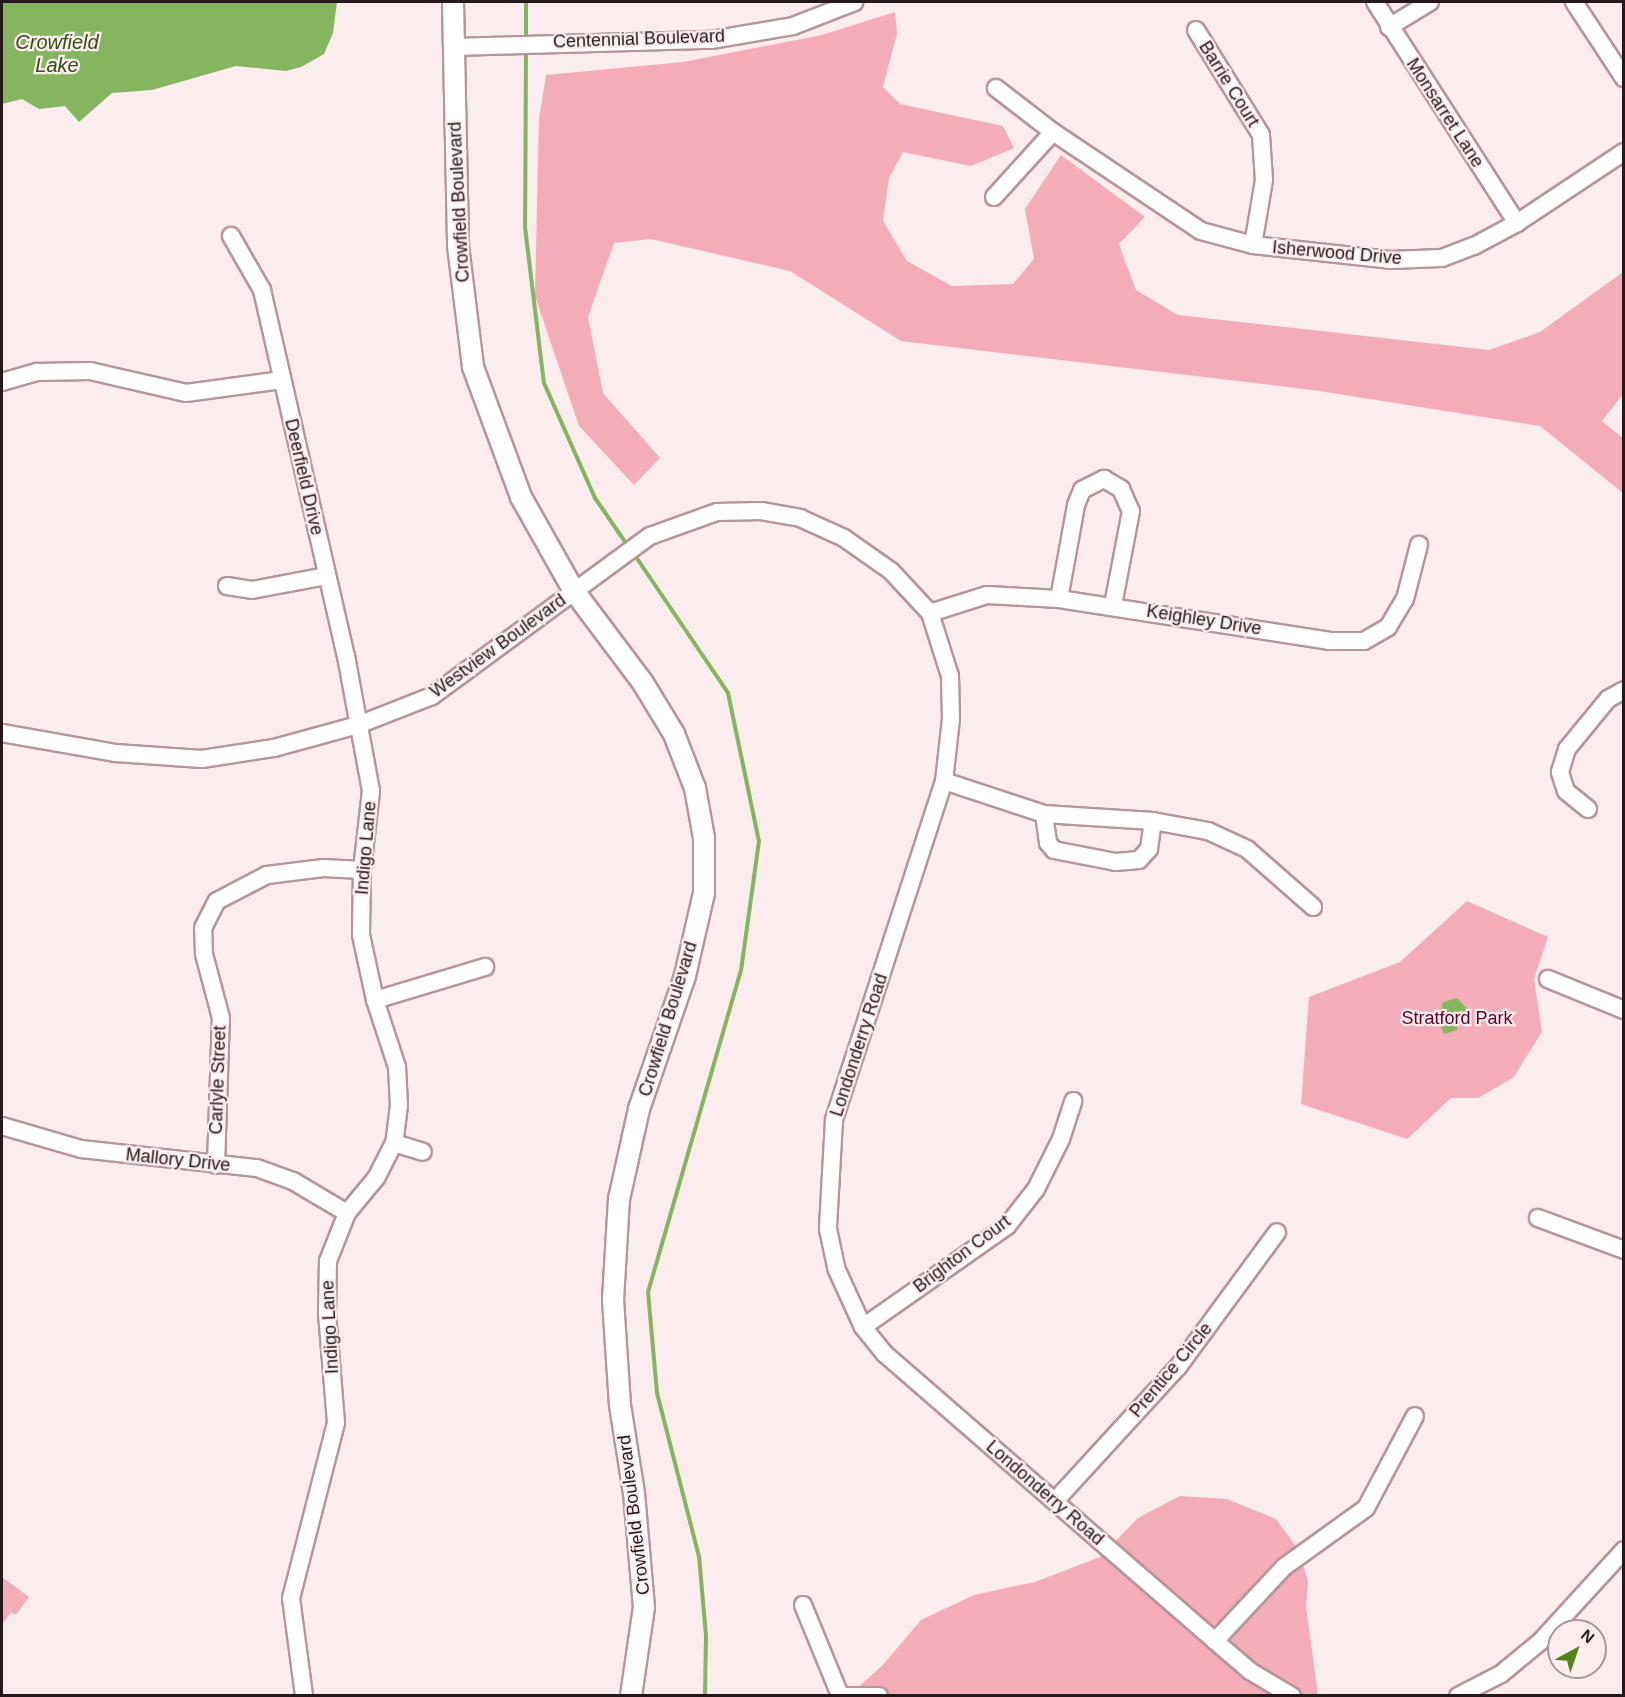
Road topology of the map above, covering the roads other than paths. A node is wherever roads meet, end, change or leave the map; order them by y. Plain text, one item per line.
1 (453, 2) edge
2 (855, 2) edge
3 (1375, 2) edge
4 (1430, 2) edge
5 (1574, 2) edge
6 (1389, 27) junction
7 (1196, 30) dead end
8 (453, 47) junction
9 (1623, 78) edge
10 (996, 88) dead end
11 (1053, 132) junction
12 (1623, 152) edge
13 (994, 197) dead end
14 (1517, 223) junction
15 (231, 236) dead end
16 (1253, 245) junction
17 (282, 380) junction
18 (2, 382) edge
19 (1419, 545) dead end
20 (326, 576) junction
21 (227, 586) dead end
22 (574, 591) junction
23 (1059, 598) junction
24 (1113, 605) junction
25 (930, 613) junction
26 (1623, 690) edge
27 (358, 726) junction
28 (2, 733) edge
29 (944, 781) junction
30 (1588, 809) dead end
31 (1044, 814) junction
32 (1153, 821) junction
33 (362, 870) junction
34 (1313, 907) dead end
35 (485, 967) dead end
36 (1548, 979) dead end
37 (375, 1000) junction
38 (1623, 1010) edge
39 (1073, 1101) dead end
40 (2, 1126) edge
41 (394, 1143) junction
42 (423, 1152) dead end
43 (216, 1165) junction
44 (346, 1213) junction
45 (1538, 1218) dead end
46 (1276, 1232) dead end
47 (1623, 1250) edge
48 (863, 1327) junction
49 (1415, 1416) dead end
50 (1055, 1501) junction
51 (1623, 1550) edge
52 (803, 1605) dead end
53 (1215, 1641) junction
54 (304, 1695) edge
55 (631, 1695) edge
56 (840, 1695) edge
57 (879, 1695) edge
58 (1292, 1695) edge
59 (1458, 1695) edge

1 - 8 main road, Crowfield Boulevard
2 - 8 street, Centennial Boulevard
3 - 6 street, Monsarret Lane
4 - 6 street
5 - 9 street
6 - 14 street, Monsarret Lane
7 - 16 street, Barrie Court
8 - 22 main road, Crowfield Boulevard
10 - 11 street, Isherwood Drive
11 - 13 street
11 - 16 street, Isherwood Drive
12 - 14 street, Isherwood Drive
14 - 16 street, Isherwood Drive
15 - 17 street, Deerfield Drive
17 - 18 street
17 - 20 street, Deerfield Drive
19 - 24 street, Keighley Drive
20 - 21 street
20 - 27 street, Deerfield Drive
22 - 25 street, Londonderry Road
22 - 27 street, Westview Boulevard
22 - 55 main road, Crowfield Boulevard
23 - 24 street, Keighley Drive
23 - 24 street
23 - 25 street, Keighley Drive
25 - 29 street, Londonderry Road
26 - 30 street
27 - 28 street, Westview Boulevard
27 - 33 street, Indigo Lane
29 - 31 street
29 - 48 street, Londonderry Road
31 - 32 street
31 - 32 street
32 - 34 street
33 - 37 street, Indigo Lane
33 - 43 street, Carlyle Street
35 - 37 street
36 - 38 street
37 - 41 street, Indigo Lane
39 - 48 street, Brighton Court
40 - 43 street, Mallory Drive
41 - 42 street
41 - 44 street, Indigo Lane
43 - 44 street, Mallory Drive
44 - 54 street, Indigo Lane
45 - 47 street
46 - 50 street, Prentice Circle
48 - 50 street, Londonderry Road
49 - 53 street
50 - 53 street, Londonderry Road
51 - 59 street
52 - 56 street
53 - 58 street, Londonderry Road
56 - 57 street

